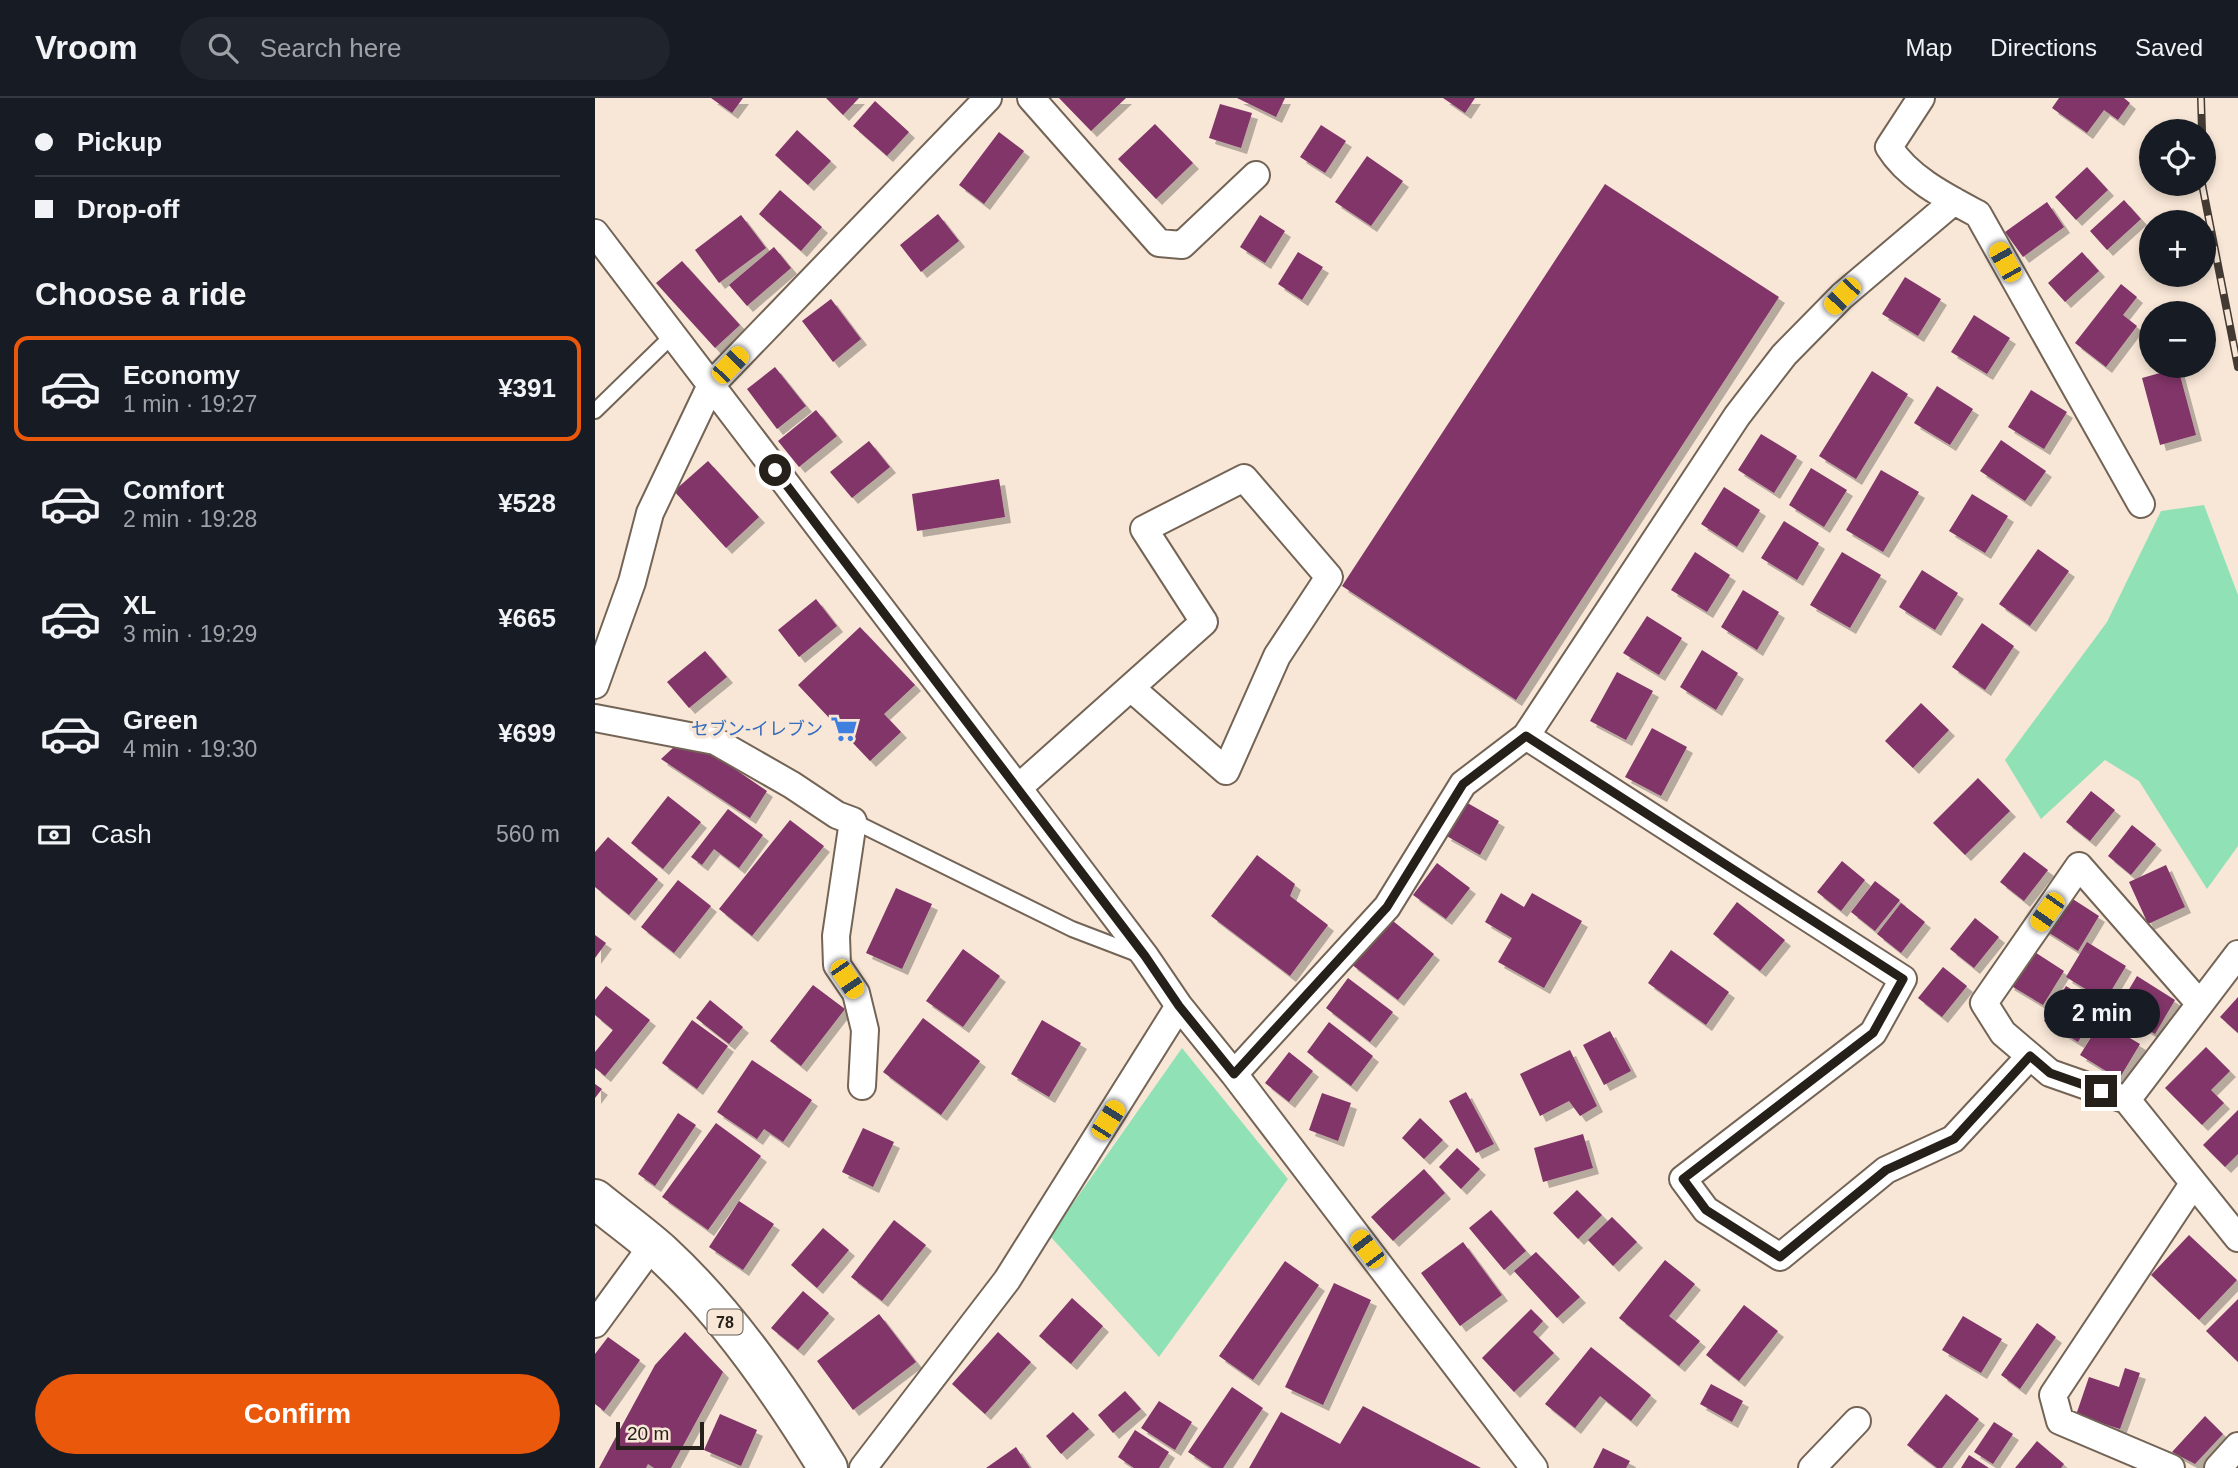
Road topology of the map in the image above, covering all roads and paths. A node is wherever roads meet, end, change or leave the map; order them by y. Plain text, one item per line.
1 (988, 98) edge
2 (1031, 98) edge
3 (1921, 98) edge
4 (1257, 175) dead end
5 (1954, 201) junction
6 (595, 233) edge
7 (672, 336) junction
8 (711, 384) junction
9 (595, 411) edge
10 (2141, 504) dead end
11 (595, 685) edge
12 (1131, 688) junction
13 (595, 718) edge
14 (1526, 736) junction
15 (1018, 788) junction
16 (853, 821) junction
17 (2238, 954) edge
18 (1145, 956) junction
19 (2200, 1004) junction
20 (1179, 1006) junction
21 (2030, 1056) junction
22 (1234, 1074) junction
23 (862, 1086) dead end
24 (2127, 1100) junction
25 (2193, 1184) junction
26 (595, 1199) edge
27 (2238, 1238) edge
28 (652, 1246) junction
29 (595, 1324) edge
30 (1857, 1421) dead end
31 (2238, 1446) edge
32 (828, 1468) edge
33 (863, 1468) edge
34 (1534, 1468) edge
35 (1812, 1468) edge
36 (2171, 1468) edge
37 (2217, 1468) edge

1 - 8 street
2 - 4 street
3 - 5 street
5 - 10 street
5 - 14 street
6 - 7 street
7 - 8 street
7 - 9 lane
8 - 11 street
8 - 15 street
12 - 12 street
12 - 15 street
13 - 16 street
14 - 21 street
14 - 22 street
15 - 18 street
16 - 18 lane
16 - 23 street
17 - 19 street
18 - 20 street
19 - 21 street
19 - 24 street
20 - 22 street
20 - 33 street
21 - 24 street
22 - 34 street
24 - 25 street
25 - 27 street
25 - 36 street
26 - 28 main road, 78
28 - 29 street
28 - 32 main road, 78
30 - 35 street
31 - 37 street

